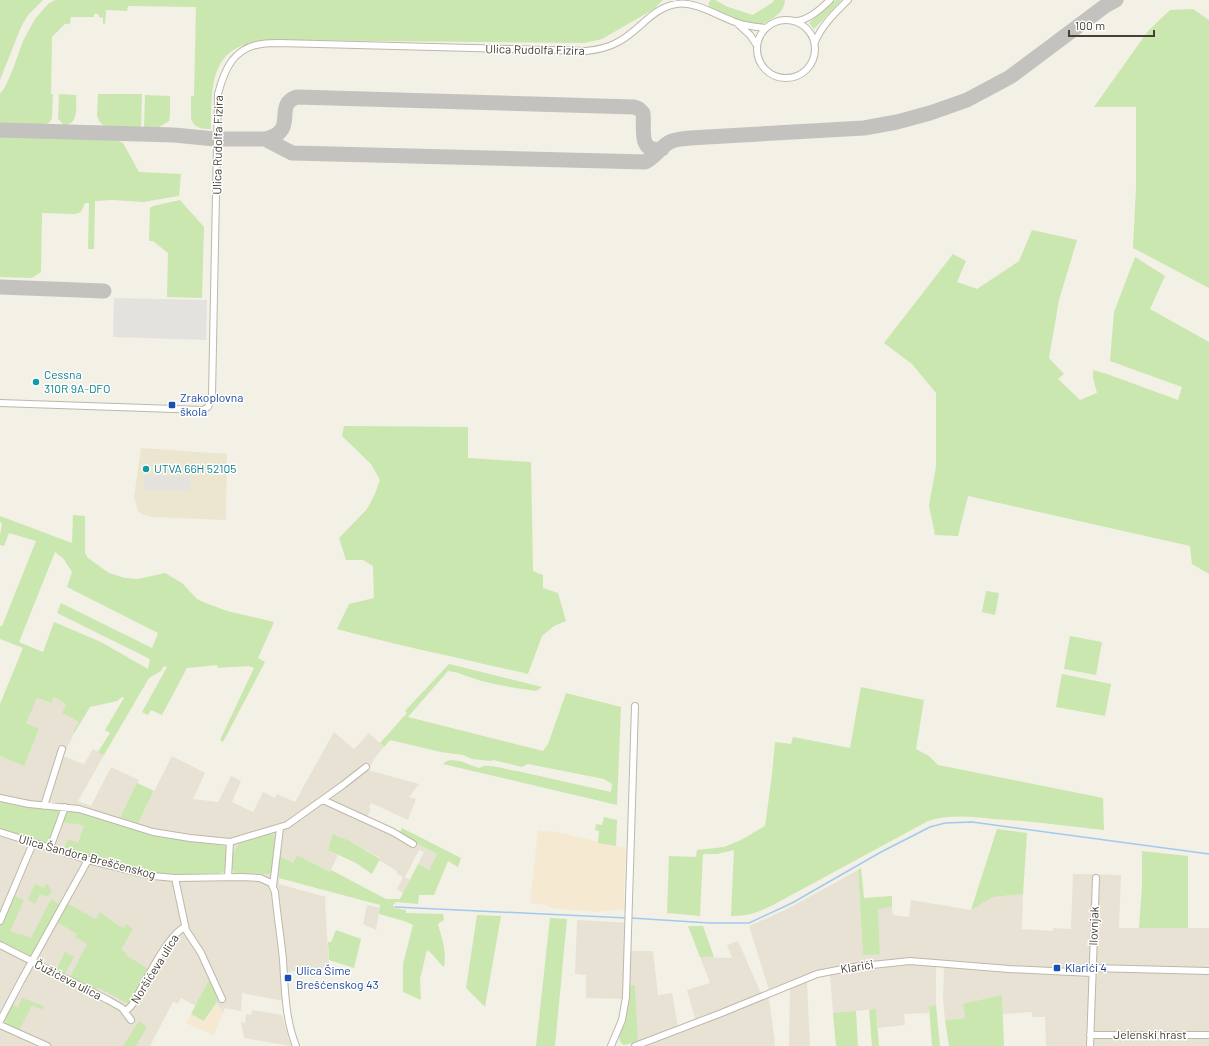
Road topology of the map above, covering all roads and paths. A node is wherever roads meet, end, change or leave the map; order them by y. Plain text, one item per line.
1 (830, 0) edge
2 (848, 0) edge
3 (797, 21) junction
4 (737, 23) junction
5 (766, 28) junction
6 (814, 42) junction
7 (756, 44) junction
8 (0, 403) edge
9 (635, 706) dead end
10 (62, 749) dead end
11 (366, 767) dead end
12 (0, 798) edge
13 (322, 800) junction
14 (44, 806) junction
15 (65, 807) junction
16 (280, 828) junction
17 (0, 832) edge
18 (230, 842) junction
19 (33, 843) junction
20 (413, 844) dead end
21 (50, 848) junction
22 (88, 860) junction
23 (228, 877) junction
24 (175, 878) junction
25 (1096, 878) dead end
26 (273, 886) junction
27 (0, 921) edge
28 (185, 927) junction
29 (0, 945) edge
30 (32, 961) junction
31 (1092, 971) junction
32 (1209, 971) edge
33 (222, 999) dead end
34 (125, 1012) junction
35 (131, 1020) dead end
36 (0, 1021) edge
37 (0, 1025) edge
38 (1090, 1035) junction
39 (1209, 1035) edge
40 (47, 1046) edge
41 (296, 1046) edge
42 (610, 1046) edge
43 (634, 1046) edge
44 (1090, 1046) edge

1 - 3 street
2 - 6 street, Ulica Rudolfa Fizira
3 - 5 street
3 - 6 street
4 - 5 street, Ulica Rudolfa Fizira
4 - 7 street, Ulica Rudolfa Fizira
4 - 8 street, Ulica Rudolfa Fizira
5 - 7 street
6 - 7 street, Ulica Rudolfa Fizira
9 - 42 street
10 - 14 street
11 - 13 street
12 - 14 street
13 - 16 street
13 - 20 street
14 - 15 street
15 - 18 street
15 - 21 street
16 - 18 street
16 - 26 street
17 - 19 street, Ulica Šandora Breščenskog
18 - 23 street
19 - 21 street, Ulica Šandora Breščenskog
19 - 27 street
21 - 22 street, Ulica Šandora Breščenskog
22 - 24 street, Ulica Šandora Breščenskog
22 - 30 street
23 - 24 street, Ulica Šandora Breščenskog
23 - 26 street, Ulica Šandora Breščenskog
24 - 28 street, Noršićeva ulica
25 - 31 street, Ilovnjak
26 - 41 street
28 - 33 street, Noršićeva ulica
28 - 34 street, Noršićeva ulica
29 - 30 street, Čužićeva ulica
30 - 34 street, Čužićeva ulica
30 - 36 street
31 - 32 street, Klarići
31 - 38 street, Ilovnjak
31 - 43 street, Klarići
34 - 35 street, Čužićeva ulica
37 - 40 street
38 - 39 street, Jelenski hrast
38 - 44 street, Ilovnjak

